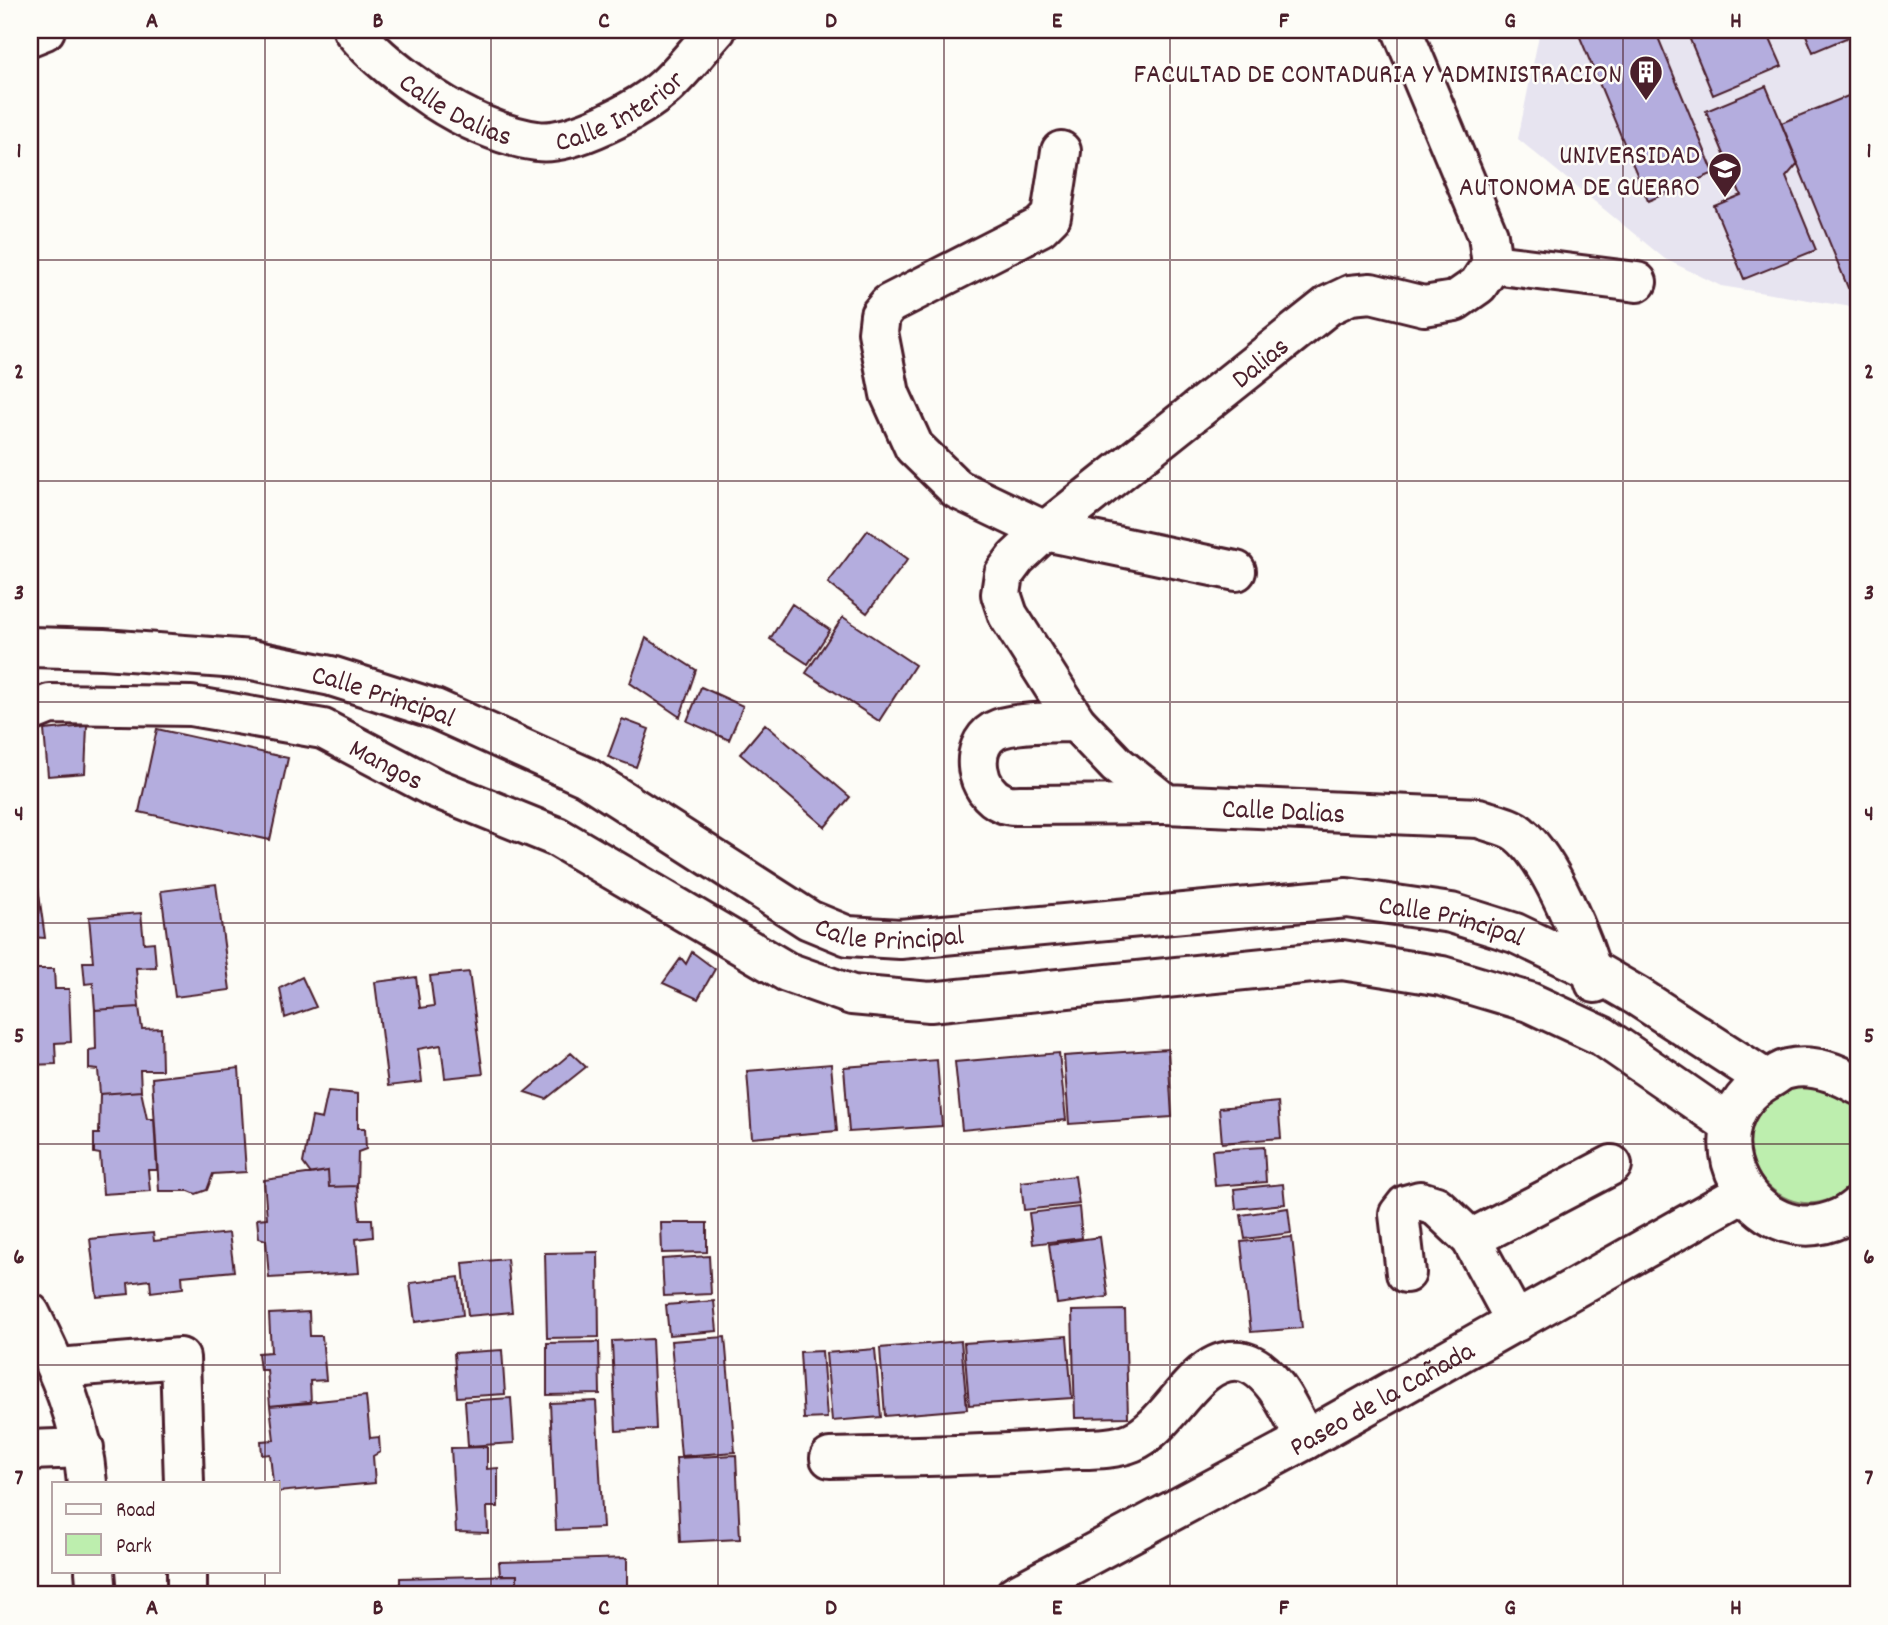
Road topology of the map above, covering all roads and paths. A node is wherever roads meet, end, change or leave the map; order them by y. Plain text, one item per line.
1 (45, 30) edge
2 (353, 30) edge
3 (716, 30) edge
4 (1402, 30) edge
5 (30, 36) edge
6 (539, 141) joint
7 (1061, 151) dead end
8 (1492, 264) junction
9 (1637, 282) dead end
10 (1045, 531) junction
11 (1236, 571) dead end
12 (30, 647) edge
13 (30, 712) edge
14 (1076, 722) junction
15 (1166, 804) junction
16 (745, 878) junction
17 (718, 930) junction
18 (1592, 970) junction
19 (1611, 1042) junction
20 (1767, 1080) junction
21 (1858, 1085) edge
22 (1731, 1125) junction
23 (1612, 1165) dead end
24 (1745, 1192) junction
25 (1852, 1219) edge
26 (1471, 1239) junction
27 (1406, 1273) dead end
28 (30, 1313) edge
29 (1516, 1322) junction
30 (58, 1368) junction
31 (1305, 1440) junction
32 (30, 1450) edge
33 (830, 1458) dead end
34 (85, 1466) edge
35 (184, 1482) edge
36 (95, 1572) edge
37 (187, 1572) edge
38 (97, 1595) edge
39 (187, 1595) edge
40 (1015, 1595) edge

1 - 5 street
2 - 6 street, Calle Dalias
3 - 6 street, Calle Interior
4 - 8 street
7 - 10 street
8 - 9 street
8 - 10 street, Dalias
10 - 11 street
10 - 14 street
12 - 16 street, Calle Principal
13 - 17 street, Mangos
14 - 15 street
14 - 15 street, Calle Dalias
15 - 18 street, Calle Dalias
16 - 17 street
16 - 18 street, Calle Principal
17 - 19 street, Calle Principal
18 - 19 street, Calle Dalias
18 - 20 street, Calle Principal
19 - 22 street, Calle Principal
20 - 21 street
20 - 22 street
22 - 24 street
23 - 26 street
24 - 25 street
24 - 29 street, Paseo de la Cañada
26 - 27 street
26 - 29 street
28 - 30 street
29 - 31 street, Paseo de la Cañada
30 - 34 street
30 - 35 street
31 - 33 street
31 - 40 street, Paseo de la Cañada
32 - 34 street
36 - 38 street
37 - 39 street

